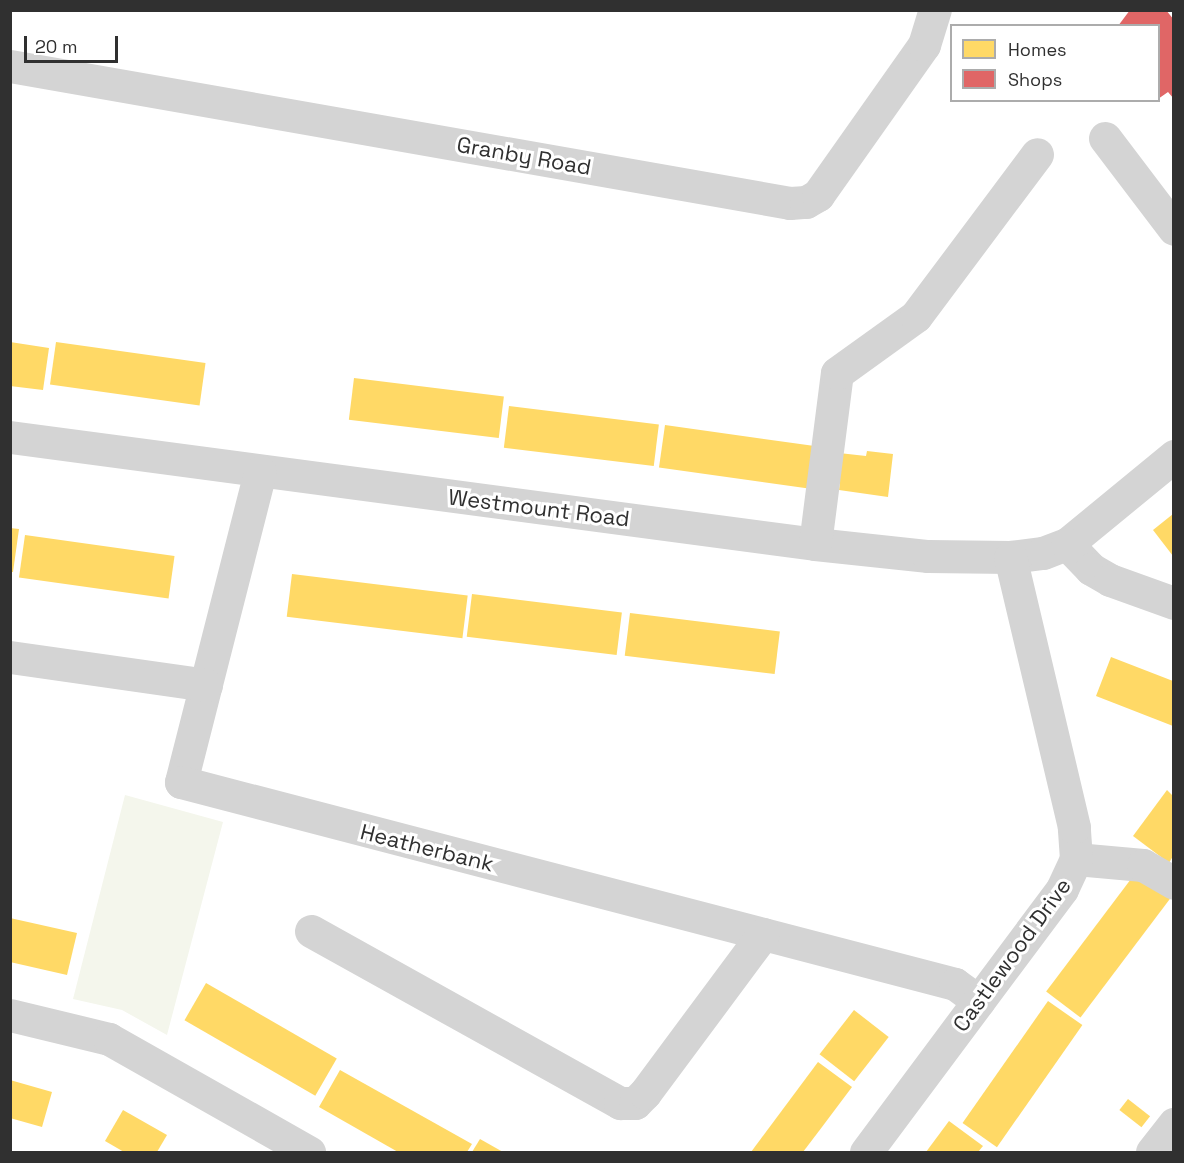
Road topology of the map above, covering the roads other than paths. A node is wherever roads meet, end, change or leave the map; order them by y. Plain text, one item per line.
1 (935, 10) edge
2 (10, 66) edge
3 (1105, 138) dead end
4 (1037, 154) dead end
5 (1173, 229) edge
6 (10, 437) edge
7 (1173, 456) edge
8 (260, 472) junction
9 (815, 544) junction
10 (1067, 544) junction
11 (1010, 557) junction
12 (1173, 603) edge
13 (10, 657) edge
14 (206, 685) junction
15 (1076, 859) junction
16 (1173, 884) edge
17 (311, 932) dead end
18 (763, 934) junction
19 (978, 1001) junction
20 (10, 1015) edge
21 (1173, 1124) edge
22 (309, 1152) edge
23 (866, 1152) edge
24 (1152, 1152) edge

1 - 2 street, Granby Road
3 - 5 street
4 - 9 street
6 - 8 street, Westmount Road
7 - 10 street, Westmount Road
8 - 9 street, Westmount Road
8 - 14 street, Heatherbank
9 - 11 street, Westmount Road
10 - 11 street, Westmount Road
10 - 12 street
11 - 15 street, Castlewood Drive
13 - 14 street
14 - 18 street, Heatherbank
15 - 16 street
15 - 19 street, Castlewood Drive
17 - 18 street
18 - 19 street, Heatherbank
19 - 23 street, Castlewood Drive
20 - 22 street
21 - 24 street

